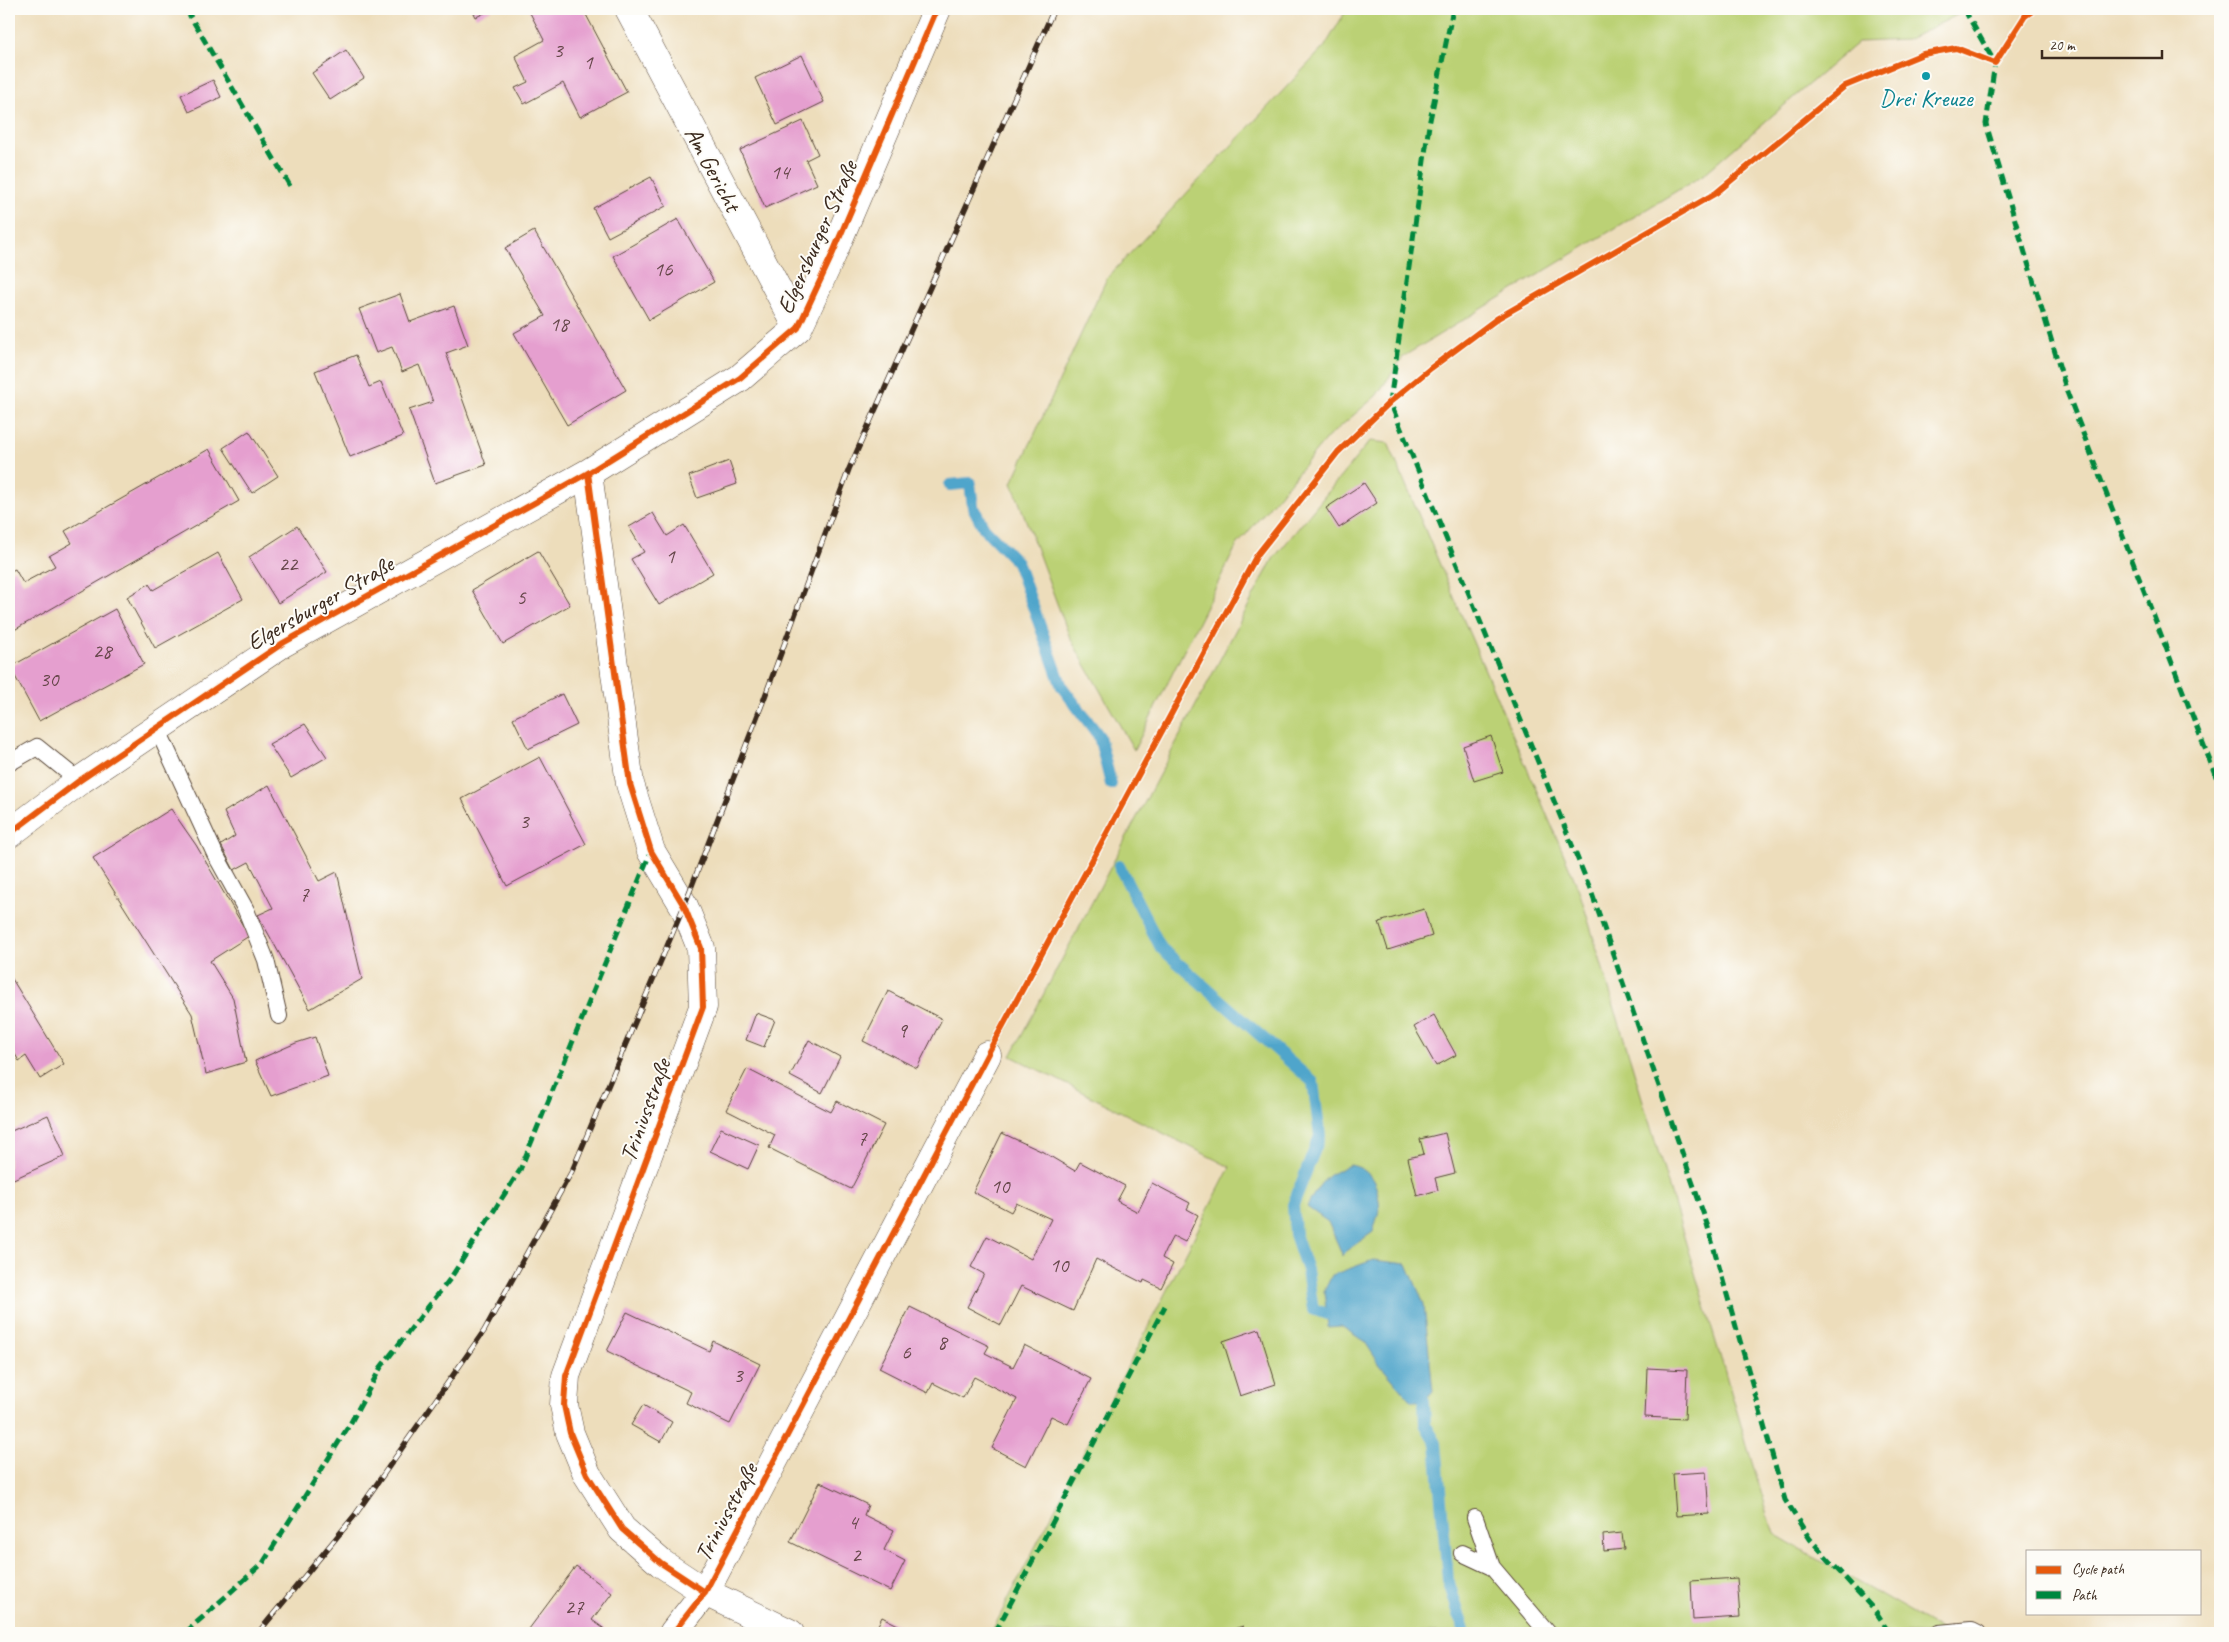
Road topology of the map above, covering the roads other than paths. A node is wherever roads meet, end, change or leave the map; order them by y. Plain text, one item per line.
1 (629, 9) edge
2 (937, 9) edge
3 (798, 328) junction
4 (588, 473) junction
5 (157, 728) junction
6 (9, 763) edge
7 (80, 781) junction
8 (9, 834) edge
9 (279, 1016) dead end
10 (987, 1055) dead end
11 (1475, 1518) dead end
12 (1462, 1553) dead end
13 (1492, 1567) junction
14 (705, 1592) junction
15 (673, 1633) edge
16 (790, 1633) edge
17 (1548, 1633) edge
18 (1939, 1633) edge
19 (1978, 1633) edge

1 - 3 street, Am Gericht
2 - 3 street, Elgersburger Straße
3 - 4 street, Elgersburger Straße
4 - 5 street, Elgersburger Straße
4 - 14 street, Triniusstraße
5 - 7 street, Elgersburger Straße
5 - 9 lane
6 - 7 lane
7 - 8 street, Elgersburger Straße
10 - 14 street, Triniusstraße
11 - 13 lane
12 - 13 lane
13 - 17 lane
14 - 15 street
14 - 16 street
18 - 19 lane

